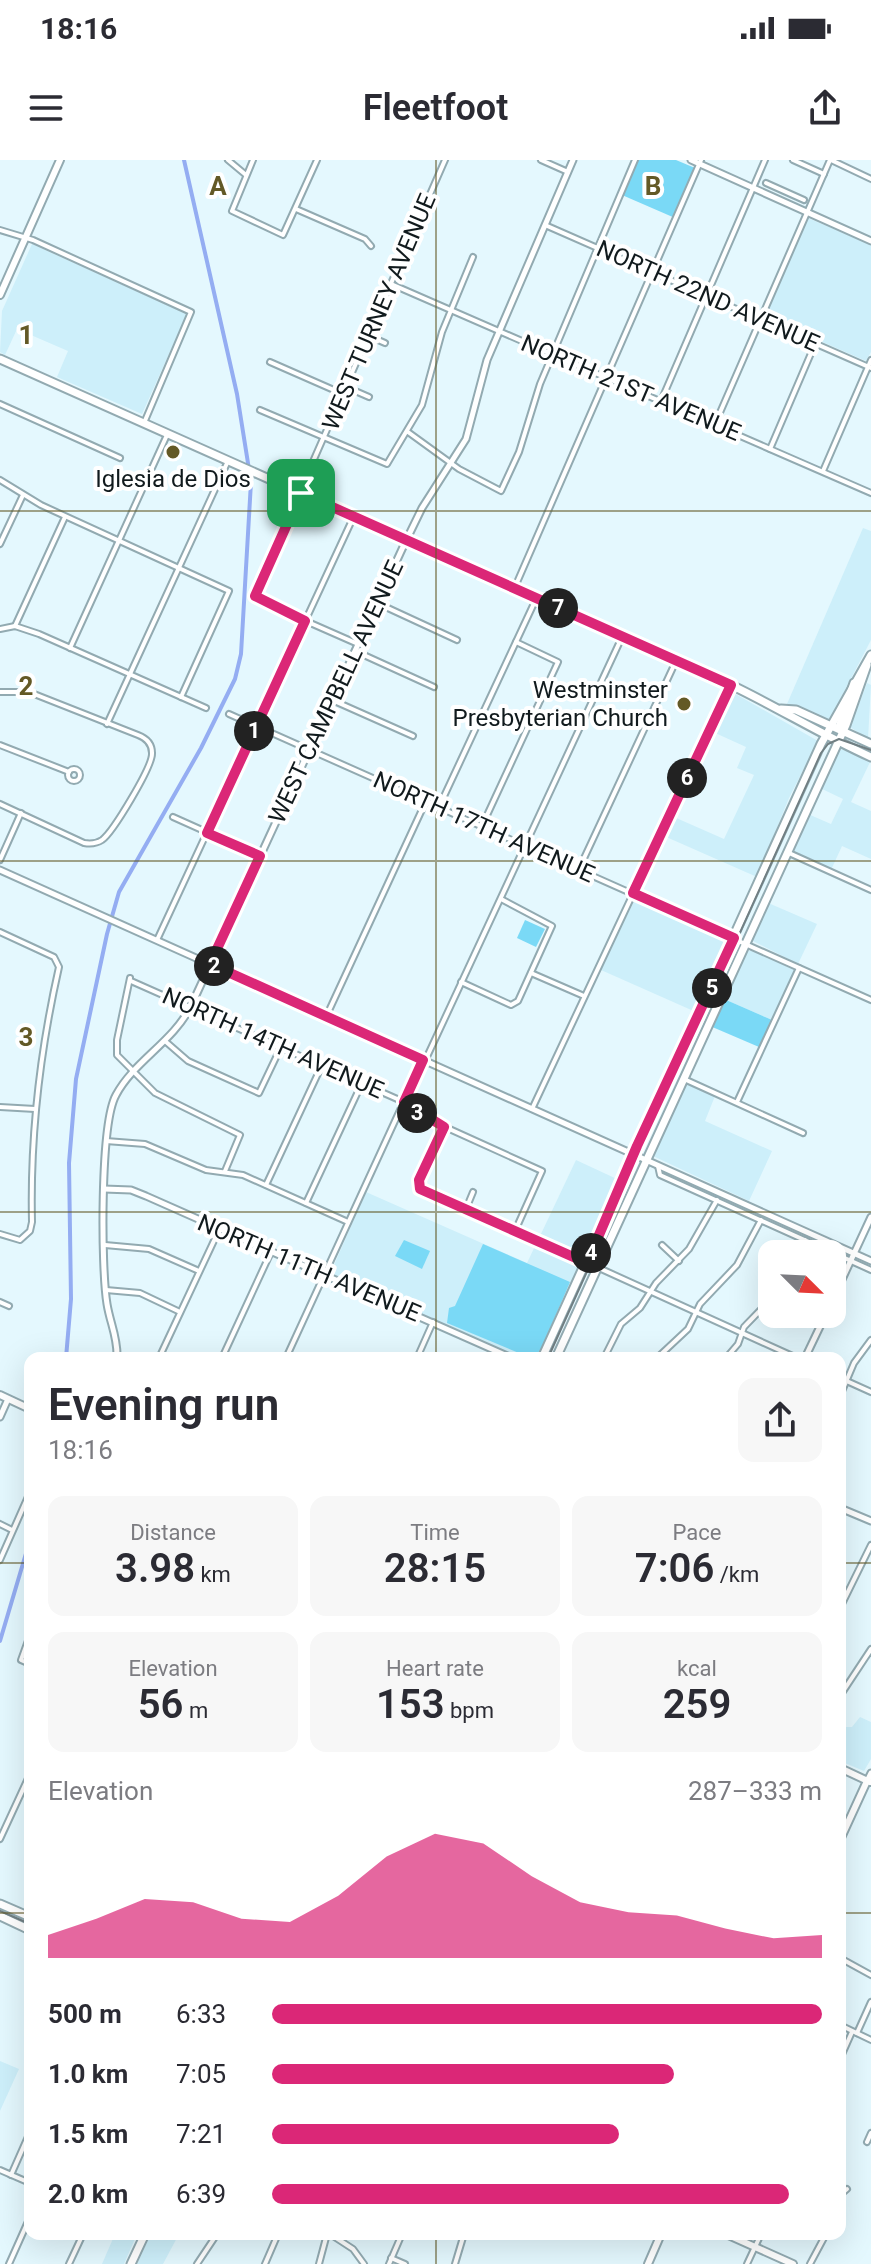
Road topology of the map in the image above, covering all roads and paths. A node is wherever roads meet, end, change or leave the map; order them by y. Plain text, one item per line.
1 (60, 160) edge
2 (228, 160) edge
3 (253, 160) edge
4 (317, 160) edge
5 (445, 160) edge
6 (541, 160) edge
7 (573, 160) edge
8 (635, 160) edge
9 (691, 160) edge
10 (765, 160) edge
11 (793, 160) edge
12 (830, 160) edge
13 (700, 162) edge
14 (568, 172) junction
15 (824, 174) junction
16 (246, 175) junction
17 (871, 179) edge
18 (766, 183) dead end
19 (753, 188) junction
20 (783, 190) junction
21 (778, 200) junction
22 (804, 200) dead end
23 (296, 209) junction
24 (807, 213) junction
25 (545, 225) junction
26 (0, 230) edge
27 (25, 238) junction
28 (871, 241) edge
29 (371, 246) dead end
30 (599, 248) junction
31 (473, 257) dead end
32 (652, 272) junction
33 (391, 284) junction
34 (0, 295) edge
35 (707, 296) junction
36 (450, 310) junction
37 (761, 319) junction
38 (498, 330) junction
39 (369, 336) junction
40 (385, 343) dead end
41 (815, 344) junction
42 (553, 355) junction
43 (0, 359) edge
44 (871, 360) edge
45 (270, 362) dead end
46 (870, 367) edge
47 (607, 377) junction
48 (346, 387) junction
49 (343, 394) junction
50 (369, 397) dead end
51 (661, 401) junction
52 (0, 404) edge
53 (260, 410) dead end
54 (144, 423) junction
55 (715, 424) junction
56 (408, 432) junction
57 (168, 433) junction
58 (325, 437) junction
59 (770, 449) junction
60 (120, 458) dead end
61 (228, 460) junction
62 (452, 464) junction
63 (822, 472) junction
64 (0, 480) edge
65 (301, 493) junction
66 (871, 493) edge
67 (23, 495) junction
68 (65, 517) junction
69 (353, 517) junction
70 (407, 540) junction
71 (118, 541) junction
72 (0, 544) edge
73 (179, 567) junction
74 (514, 589) junction
75 (536, 599) junction
76 (377, 603) junction
77 (305, 621) junction
78 (15, 626) junction
79 (0, 629) edge
80 (622, 637) junction
81 (457, 640) dead end
82 (516, 642) junction
83 (70, 648) junction
84 (356, 648) junction
85 (869, 659) edge
86 (676, 661) junction
87 (130, 675) junction
88 (854, 680) junction
89 (731, 685) junction
90 (434, 687) dead end
91 (0, 692) edge
92 (181, 697) junction
93 (332, 700) junction
94 (206, 708) dead end
95 (781, 709) junction
96 (229, 714) dead end
97 (107, 724) junction
98 (257, 725) junction
99 (830, 727) junction
100 (842, 735) junction
101 (413, 736) dead end
102 (825, 736) junction
103 (871, 744) edge
104 (0, 745) edge
105 (309, 749) junction
106 (871, 757) edge
107 (69, 772) dead end
108 (427, 801) junction
109 (0, 804) edge
110 (439, 807) junction
111 (21, 813) junction
112 (173, 817) dead end
113 (482, 826) junction
114 (207, 833) junction
115 (525, 845) junction
116 (786, 852) junction
117 (260, 856) junction
118 (0, 860) edge
119 (579, 869) junction
120 (0, 870) edge
121 (871, 890) edge
122 (633, 893) junction
123 (500, 899) junction
124 (0, 932) edge
125 (734, 938) junction
126 (157, 940) junction
127 (746, 944) junction
128 (210, 964) junction
129 (799, 968) junction
130 (531, 973) junction
131 (461, 982) junction
132 (585, 996) junction
133 (871, 1000) edge
134 (191, 1006) junction
135 (326, 1017) junction
136 (165, 1041) junction
137 (281, 1048) junction
138 (424, 1061) junction
139 (322, 1065) junction
140 (134, 1072) junction
141 (682, 1078) junction
142 (362, 1083) junction
143 (404, 1102) junction
144 (737, 1102) junction
145 (0, 1107) edge
146 (35, 1109) junction
147 (532, 1109) junction
148 (444, 1127) junction
149 (803, 1133) dead end
150 (106, 1141) junction
151 (633, 1154) junction
152 (645, 1159) junction
153 (658, 1165) junction
154 (225, 1171) junction
155 (697, 1182) junction
156 (266, 1185) junction
157 (104, 1189) junction
158 (693, 1189) junction
159 (473, 1192) dead end
160 (717, 1200) junction
161 (306, 1203) junction
162 (466, 1209) junction
163 (871, 1217) edge
164 (761, 1220) junction
165 (349, 1222) junction
166 (219, 1230) junction
167 (515, 1231) junction
168 (0, 1234) edge
169 (805, 1240) edge
170 (105, 1245) junction
171 (662, 1245) dead end
172 (271, 1252) junction
173 (854, 1253) junction
174 (846, 1258) edge
175 (851, 1260) junction
176 (679, 1261) junction
177 (871, 1261) edge
178 (587, 1263) junction
179 (596, 1267) junction
180 (871, 1270) edge
181 (199, 1271) junction
182 (846, 1271) edge
183 (324, 1275) junction
184 (106, 1290) junction
185 (650, 1291) junction
186 (0, 1302) edge
187 (9, 1306) dead end
188 (180, 1312) junction
189 (696, 1312) junction
190 (758, 1313) edge
191 (433, 1322) junction
192 (819, 1328) edge
193 (741, 1332) junction
194 (871, 1340) edge
195 (116, 1352) edge
196 (162, 1352) edge
197 (225, 1352) edge
198 (289, 1352) edge
199 (420, 1352) edge
200 (499, 1352) edge
201 (545, 1352) edge
202 (559, 1352) edge
203 (607, 1352) edge
204 (663, 1352) edge
205 (731, 1352) edge
206 (784, 1352) edge
207 (808, 1352) edge
208 (846, 1375) edge
209 (846, 1380) edge
210 (871, 1392) edge
211 (0, 1395) edge
212 (8, 1399) junction
213 (24, 1406) edge
214 (0, 1417) edge
215 (24, 1505) edge
216 (846, 1511) edge
217 (871, 1521) edge
218 (0, 1524) edge
219 (13, 1530) junction
220 (871, 1545) edge
221 (0, 1560) edge
222 (846, 1596) edge
223 (871, 1649) edge
224 (846, 1687) edge
225 (846, 1771) edge
226 (871, 1773) edge
227 (869, 1782) edge
228 (24, 1787) edge
229 (846, 1828) edge
230 (0, 1839) edge
231 (0, 1904) edge
232 (0, 1916) edge
233 (24, 1921) edge
234 (24, 1923) edge
235 (846, 1961) edge
236 (871, 1975) edge
237 (871, 2002) edge
238 (846, 2028) edge
239 (855, 2032) junction
240 (871, 2040) edge
241 (846, 2048) edge
242 (871, 2133) edge
243 (867, 2142) dead end
244 (24, 2146) edge
245 (0, 2170) edge
246 (11, 2175) junction
247 (24, 2180) edge
248 (24, 2230) edge
249 (80, 2240) edge
250 (142, 2240) edge
251 (213, 2240) edge
252 (275, 2240) edge
253 (327, 2240) edge
254 (343, 2240) edge
255 (399, 2240) edge
256 (462, 2240) edge
257 (658, 2240) edge
258 (739, 2240) edge
259 (758, 2240) edge
260 (823, 2240) edge
261 (755, 2247) junction
262 (391, 2258) junction
263 (9, 2264) edge
264 (69, 2264) edge
265 (131, 2264) edge
266 (197, 2264) edge
267 (265, 2264) edge
268 (319, 2264) edge
269 (364, 2264) edge
270 (389, 2264) edge
271 (405, 2264) edge
272 (455, 2264) edge
273 (648, 2264) edge
274 (747, 2264) edge
275 (793, 2264) edge
276 (810, 2264) edge

1 - 27 main road
2 - 16 street
3 - 16 street
4 - 23 street
5 - 33 street, WEST TURNEY AVENUE
6 - 14 street
7 - 14 street, WEST CAMPBELL AVENUE
8 - 30 street
9 - 13 street
10 - 19 street
11 - 15 street
12 - 15 street
12 - 17 street
13 - 19 street
13 - 32 street
14 - 25 street, WEST CAMPBELL AVENUE
15 - 24 street
16 - 23 street
18 - 20 street
19 - 21 street
19 - 35 street
20 - 21 street
20 - 22 street
21 - 24 street
23 - 29 street
24 - 28 street
24 - 37 street
25 - 30 street, NORTH 22ND AVENUE
25 - 38 street, WEST CAMPBELL AVENUE
26 - 27 street
27 - 34 main road
27 - 54 street
30 - 32 street, NORTH 22ND AVENUE
30 - 42 street
31 - 36 street
32 - 35 street, NORTH 22ND AVENUE
32 - 47 street
33 - 36 street, NORTH 21ST AVENUE
33 - 39 street, WEST TURNEY AVENUE
35 - 37 street, NORTH 22ND AVENUE
35 - 51 street
36 - 38 street, NORTH 21ST AVENUE
36 - 56 street
37 - 41 street, NORTH 22ND AVENUE
37 - 55 street
38 - 42 street, NORTH 21ST AVENUE
38 - 62 street, WEST CAMPBELL AVENUE
39 - 40 street
39 - 48 street, WEST TURNEY AVENUE
41 - 46 street, NORTH 22ND AVENUE
41 - 59 street
42 - 47 street, NORTH 21ST AVENUE
42 - 62 street
43 - 54 main road
44 - 46 street
45 - 49 street
46 - 63 street
47 - 51 street, NORTH 21ST AVENUE
47 - 74 street
48 - 49 street, WEST TURNEY AVENUE
48 - 50 street
49 - 58 street, WEST TURNEY AVENUE
51 - 55 street, NORTH 21ST AVENUE
52 - 60 street
53 - 58 street
54 - 57 main road
55 - 59 street, NORTH 21ST AVENUE
56 - 58 street
56 - 62 street
57 - 61 main road
57 - 71 street
58 - 65 street, WEST TURNEY AVENUE
59 - 63 street, NORTH 21ST AVENUE
61 - 65 main road
61 - 73 street
62 - 70 street, WEST CAMPBELL AVENUE
63 - 66 street, NORTH 21ST AVENUE
64 - 67 street
65 - 69 main road
65 - 77 street, WEST TURNEY AVENUE
67 - 68 street
67 - 72 street
68 - 71 street
68 - 78 street
69 - 70 main road
69 - 77 street
70 - 74 main road
70 - 76 street, WEST CAMPBELL AVENUE
71 - 73 street
71 - 83 street
73 - 87 street
73 - 92 street
74 - 75 main road
75 - 80 main road
75 - 82 street
76 - 81 street
76 - 84 street, WEST CAMPBELL AVENUE
77 - 84 street
77 - 98 street
78 - 79 street
78 - 83 street
80 - 86 main road
80 - 115 street
82 - 110 street
82 - 113 street
83 - 87 street
84 - 90 street
84 - 93 street, WEST CAMPBELL AVENUE
85 - 88 main road
85 - 100 main road
86 - 89 main road
86 - 119 street
87 - 92 street
87 - 97 street
88 - 99 main road
88 - 100 main road
89 - 95 main road
89 - 122 street
91 - 97 street
92 - 94 street
93 - 101 street
93 - 105 street, WEST CAMPBELL AVENUE
95 - 99 main road
95 - 102 main road
96 - 98 street, NORTH 17TH AVENUE
97 - 111 street
98 - 105 street, NORTH 17TH AVENUE
98 - 114 street
99 - 100 main road
99 - 102 main road
100 - 102 main road
100 - 103 main road
100 - 106 main road
100 - 116 main road
102 - 125 main road
104 - 107 street
105 - 108 street, NORTH 17TH AVENUE
105 - 117 street, WEST CAMPBELL AVENUE
108 - 110 street, NORTH 17TH AVENUE
108 - 135 street
109 - 111 street
110 - 113 street, NORTH 17TH AVENUE
111 - 118 street
112 - 114 street
113 - 115 street, NORTH 17TH AVENUE
114 - 117 street
114 - 126 street
115 - 119 street, NORTH 17TH AVENUE
115 - 123 street
116 - 121 street
116 - 127 main road
117 - 128 street, WEST CAMPBELL AVENUE
119 - 122 street, NORTH 17TH AVENUE
120 - 126 street
122 - 125 street, NORTH 17TH AVENUE
122 - 132 street
123 - 130 street
123 - 131 street
124 - 146 street
125 - 127 street, NORTH 17TH AVENUE
125 - 151 main road
126 - 128 street
127 - 129 street, NORTH 17TH AVENUE
127 - 141 main road
128 - 134 street, WEST CAMPBELL AVENUE
128 - 135 street
129 - 133 street, NORTH 17TH AVENUE
129 - 144 street
130 - 131 street
130 - 132 street
131 - 138 street
132 - 147 street
134 - 136 street, WEST CAMPBELL AVENUE
134 - 137 street, NORTH 14TH AVENUE
134 - 140 street, NORTH 14TH AVENUE
135 - 138 street
136 - 137 street
136 - 140 street, WEST CAMPBELL AVENUE
137 - 139 street, NORTH 14TH AVENUE
138 - 143 street
138 - 147 street
139 - 142 street, NORTH 14TH AVENUE
139 - 156 street
140 - 150 street, WEST CAMPBELL AVENUE
140 - 154 street
141 - 144 street
141 - 152 main road
142 - 143 street, NORTH 14TH AVENUE
142 - 161 street
143 - 148 street, NORTH 14TH AVENUE
143 - 165 street
144 - 149 street
145 - 146 street
146 - 168 street
147 - 151 street
148 - 162 street
148 - 167 street, NORTH 14TH AVENUE
150 - 154 street
150 - 157 street, WEST CAMPBELL AVENUE
151 - 152 street
151 - 178 main road
152 - 153 street
152 - 179 main road
153 - 155 street
153 - 158 street
154 - 156 street
155 - 158 street
155 - 173 street
156 - 161 street
157 - 166 street, NORTH 11TH AVENUE
157 - 170 street, WEST CAMPBELL AVENUE
158 - 160 street
159 - 162 street
160 - 164 street
160 - 176 street
161 - 165 street
162 - 167 street
163 - 173 street
164 - 169 street
164 - 189 street
165 - 183 street
166 - 172 street, NORTH 11TH AVENUE
166 - 181 street
167 - 178 street
170 - 181 street
170 - 184 street, WEST CAMPBELL AVENUE
171 - 176 street
172 - 183 street, NORTH 11TH AVENUE
172 - 197 street
173 - 175 street
173 - 177 street
174 - 175 street
175 - 180 street
175 - 182 street
176 - 185 street
178 - 201 main road
179 - 185 street
179 - 202 main road
181 - 188 street
183 - 191 street, NORTH 11TH AVENUE
183 - 198 street
184 - 188 street
184 - 195 street, WEST CAMPBELL AVENUE
185 - 189 street
185 - 203 street
186 - 187 street
188 - 196 street
189 - 193 street
189 - 204 street
190 - 193 street
191 - 199 street
191 - 200 street, NORTH 11TH AVENUE
192 - 207 street
193 - 205 street
193 - 206 street
194 - 208 street
209 - 210 street
211 - 212 main road
212 - 213 main road
212 - 214 street
215 - 219 street
216 - 217 street
218 - 219 street
219 - 221 street
220 - 222 street
223 - 224 street
225 - 227 main road
226 - 227 street
227 - 229 main road
228 - 230 street
231 - 233 main road
232 - 234 main road
235 - 236 street
237 - 239 street
238 - 239 street
239 - 240 street
239 - 241 street
242 - 243 street
244 - 246 street
245 - 246 street
246 - 247 street
248 - 263 street
249 - 264 street
250 - 265 main road
251 - 266 street
252 - 267 street
253 - 268 street
254 - 269 street
255 - 262 street
256 - 272 street
257 - 273 main road
258 - 261 main road
259 - 261 street
260 - 276 street
261 - 274 street
261 - 275 main road
262 - 270 street
262 - 271 street

